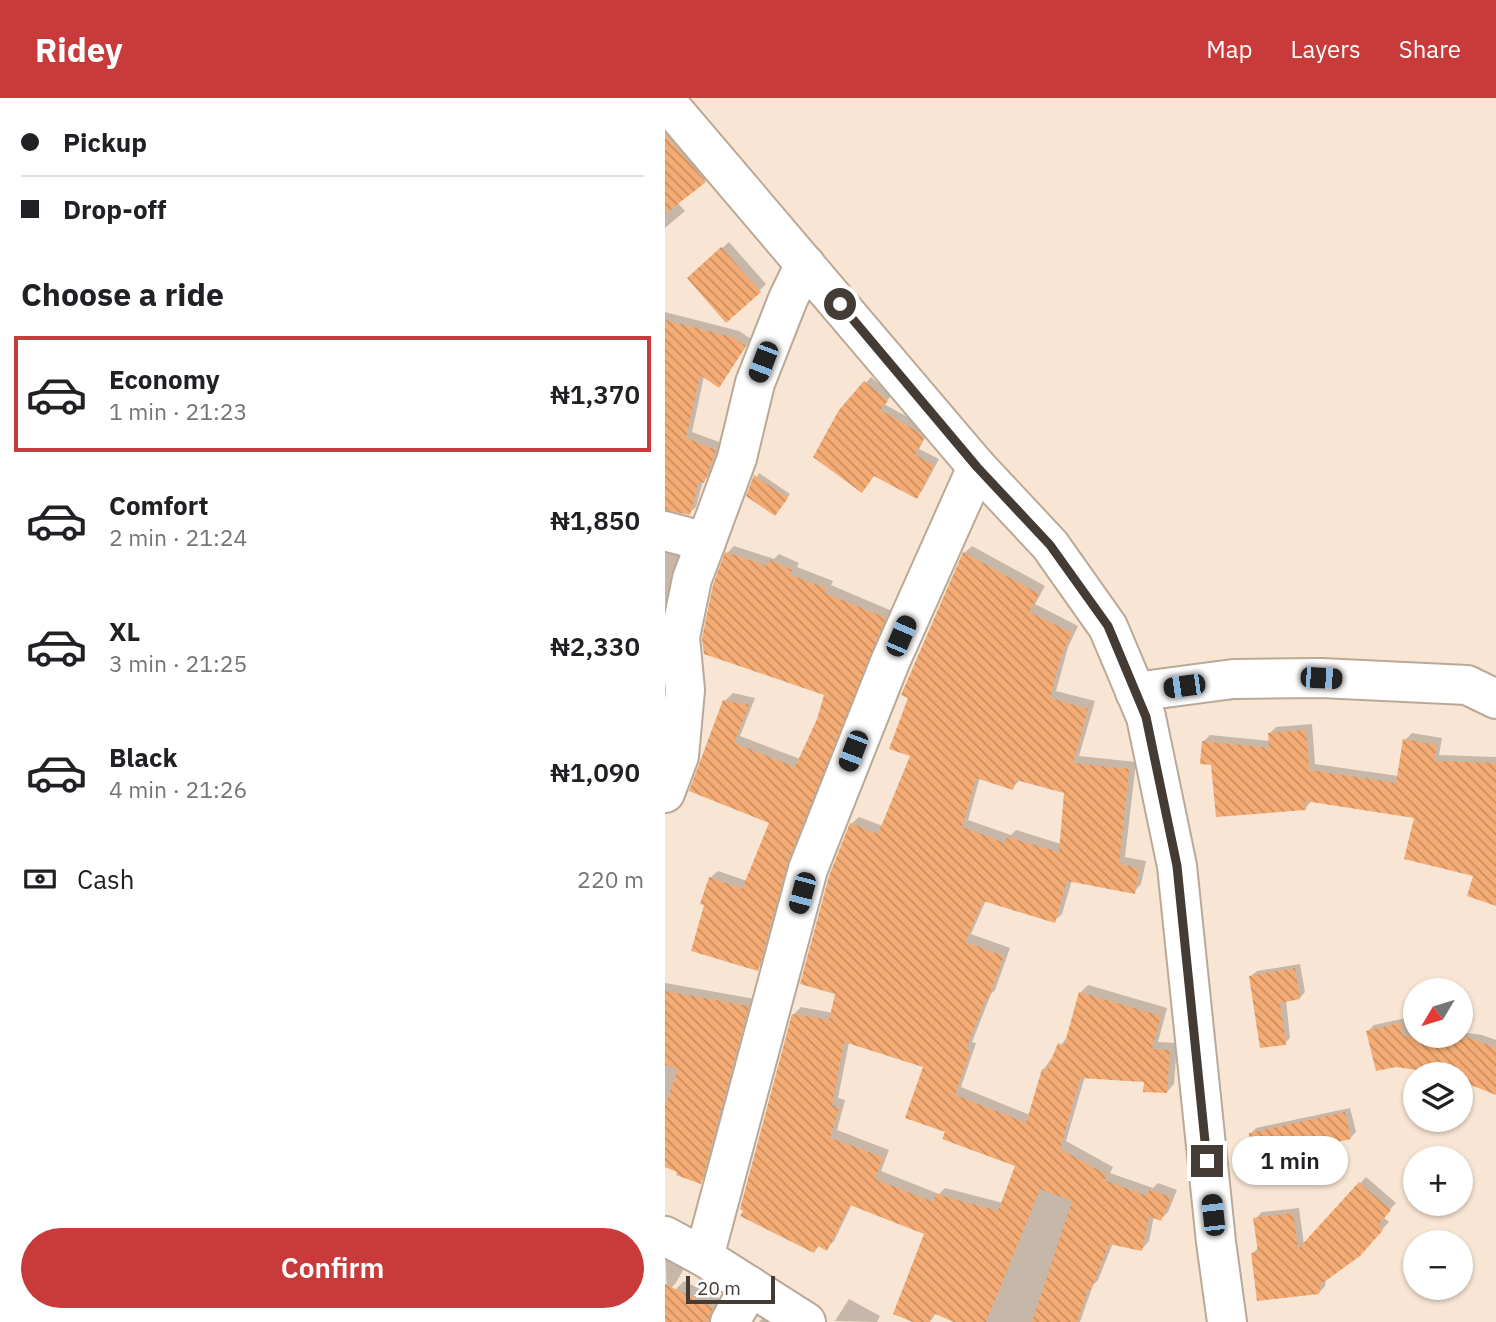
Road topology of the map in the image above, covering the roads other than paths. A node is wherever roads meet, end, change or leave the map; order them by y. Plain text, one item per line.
1 (665, 100) edge
2 (805, 264) junction
3 (977, 467) junction
4 (665, 531) edge
5 (706, 542) junction
6 (1135, 692) junction
7 (1496, 699) edge
8 (665, 793) edge
9 (665, 1236) edge
10 (704, 1257) junction
11 (750, 1286) junction
12 (730, 1322) edge
13 (806, 1322) edge
14 (1227, 1322) edge

1 - 2 street
2 - 3 street
2 - 5 street
3 - 6 street
3 - 10 street
4 - 5 street
5 - 8 street
6 - 7 street
6 - 14 street
9 - 10 street
10 - 11 street
11 - 12 street
11 - 13 street

